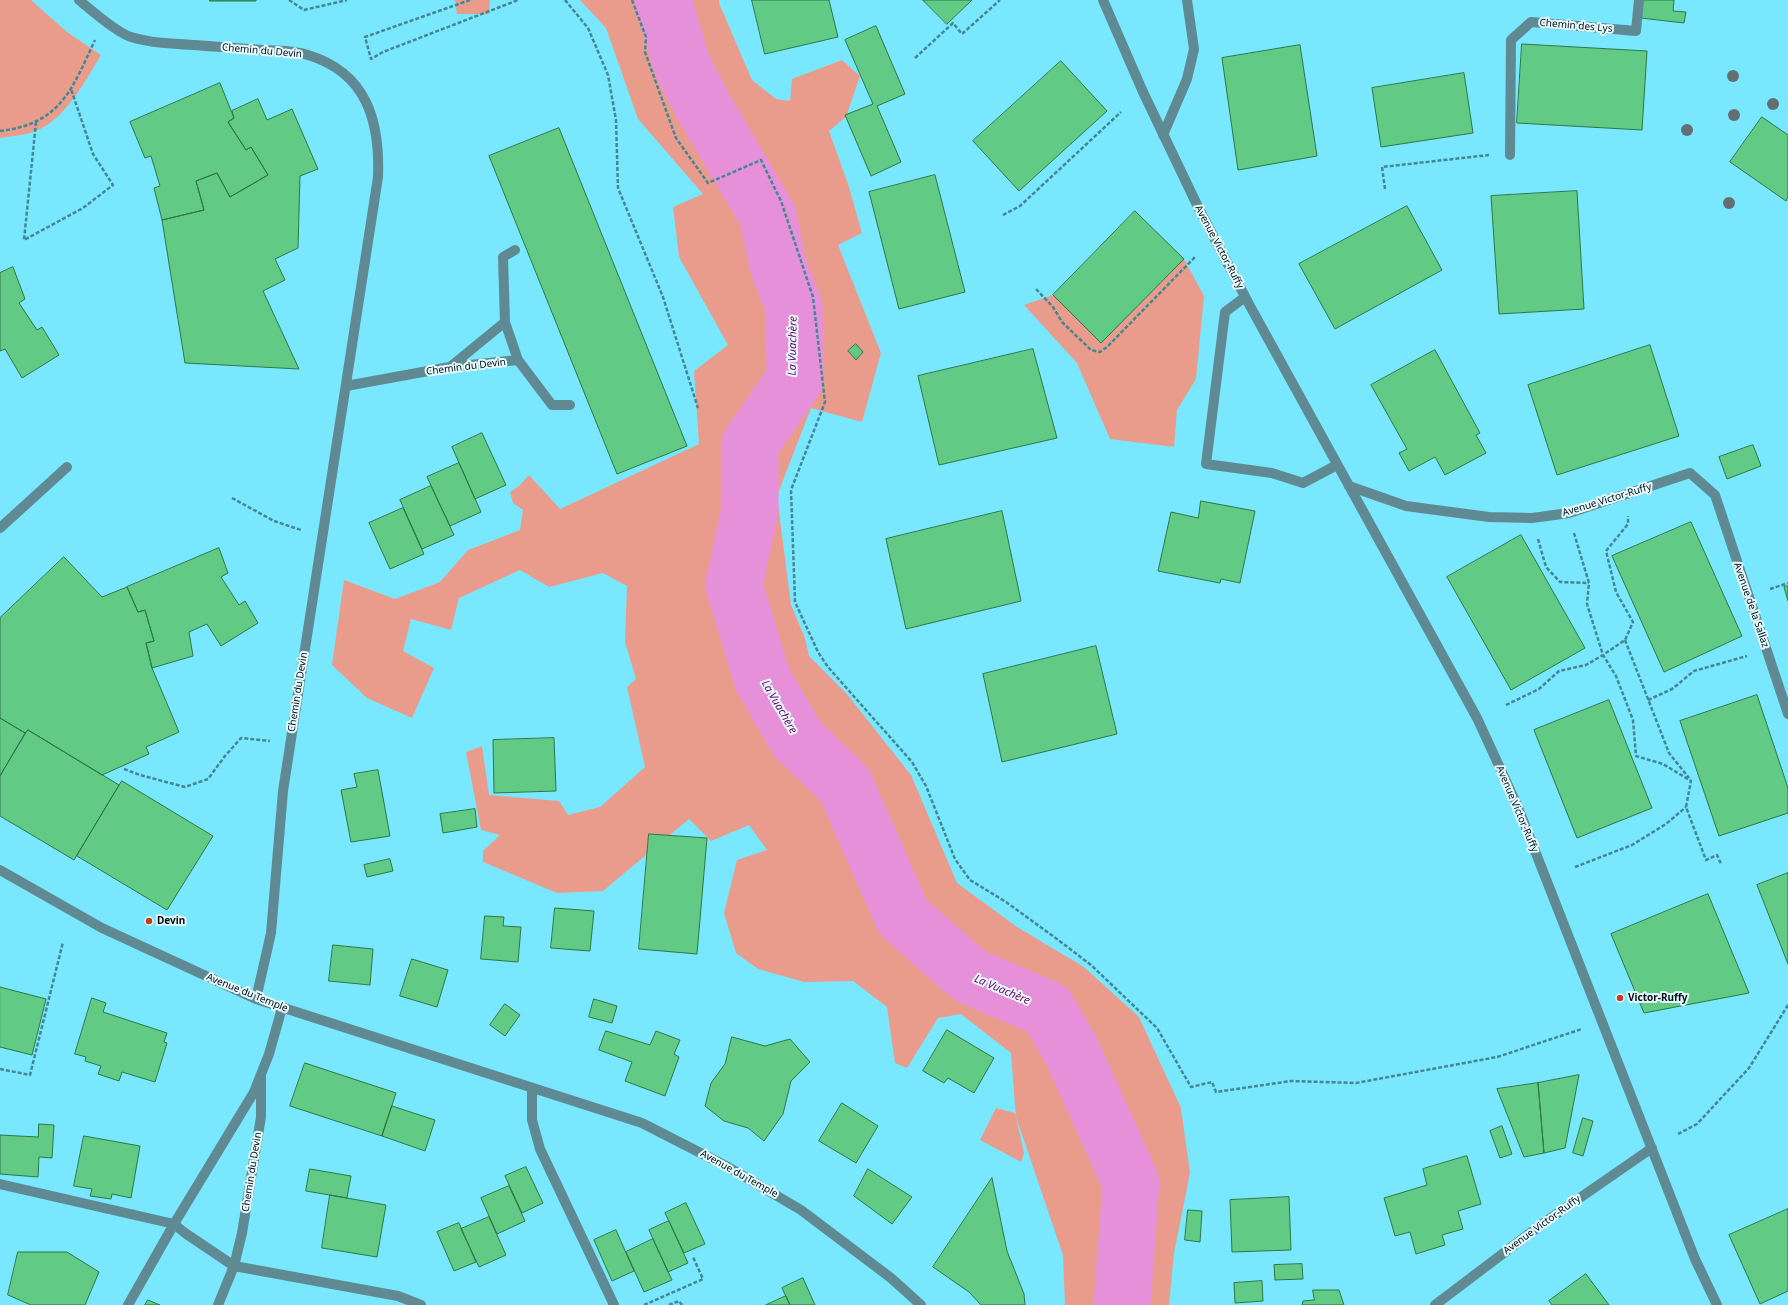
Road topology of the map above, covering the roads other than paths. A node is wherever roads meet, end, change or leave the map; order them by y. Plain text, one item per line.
1 (79, 0) edge
2 (1103, 0) edge
3 (1187, 0) edge
4 (1639, 0) edge
5 (1163, 135) junction
6 (1510, 155) dead end
7 (515, 250) dead end
8 (1245, 297) junction
9 (505, 322) junction
10 (518, 360) junction
11 (450, 367) junction
12 (346, 386) junction
13 (570, 405) dead end
14 (1337, 465) junction
15 (67, 467) dead end
16 (1348, 486) junction
17 (1715, 495) joint
18 (0, 528) edge
19 (1788, 714) edge
20 (0, 870) edge
21 (256, 999) junction
22 (282, 1008) junction
23 (261, 1077) junction
24 (532, 1088) junction
25 (1652, 1148) junction
26 (0, 1184) edge
27 (174, 1224) junction
28 (234, 1266) junction
29 (128, 1305) edge
30 (218, 1305) edge
31 (421, 1305) edge
32 (614, 1305) edge
33 (921, 1305) edge
34 (1435, 1305) edge
35 (1717, 1305) edge

1 - 12 street, Chemin du Devin
2 - 5 street, Avenue Victor-Ruffy
3 - 5 street
4 - 6 street, Chemin des Lys
5 - 8 street, Avenue Victor-Ruffy
7 - 9 street, Chemin du Devin
8 - 14 street, Avenue Victor-Ruffy
8 - 14 street
9 - 10 street, Chemin du Devin
9 - 11 street
10 - 11 street, Chemin du Devin
10 - 13 street
11 - 12 street, Chemin du Devin
12 - 21 street, Chemin du Devin
14 - 16 street, Avenue Victor-Ruffy
15 - 18 street
16 - 17 street, Avenue Victor-Ruffy
16 - 25 street, Avenue Victor-Ruffy
17 - 19 street, Avenue de la Sallaz
20 - 21 street, Avenue du Temple
21 - 22 street, Avenue du Temple
22 - 23 street, Chemin du Devin
22 - 24 street, Avenue du Temple
23 - 27 street, Chemin du Devin
23 - 28 street, Chemin du Devin
24 - 32 street
24 - 33 street, Avenue du Temple
25 - 34 street, Avenue Victor-Ruffy
25 - 35 street, Avenue Victor-Ruffy
26 - 27 street
27 - 28 street
27 - 29 street, Chemin du Devin
28 - 30 street, Chemin du Devin
28 - 31 street

